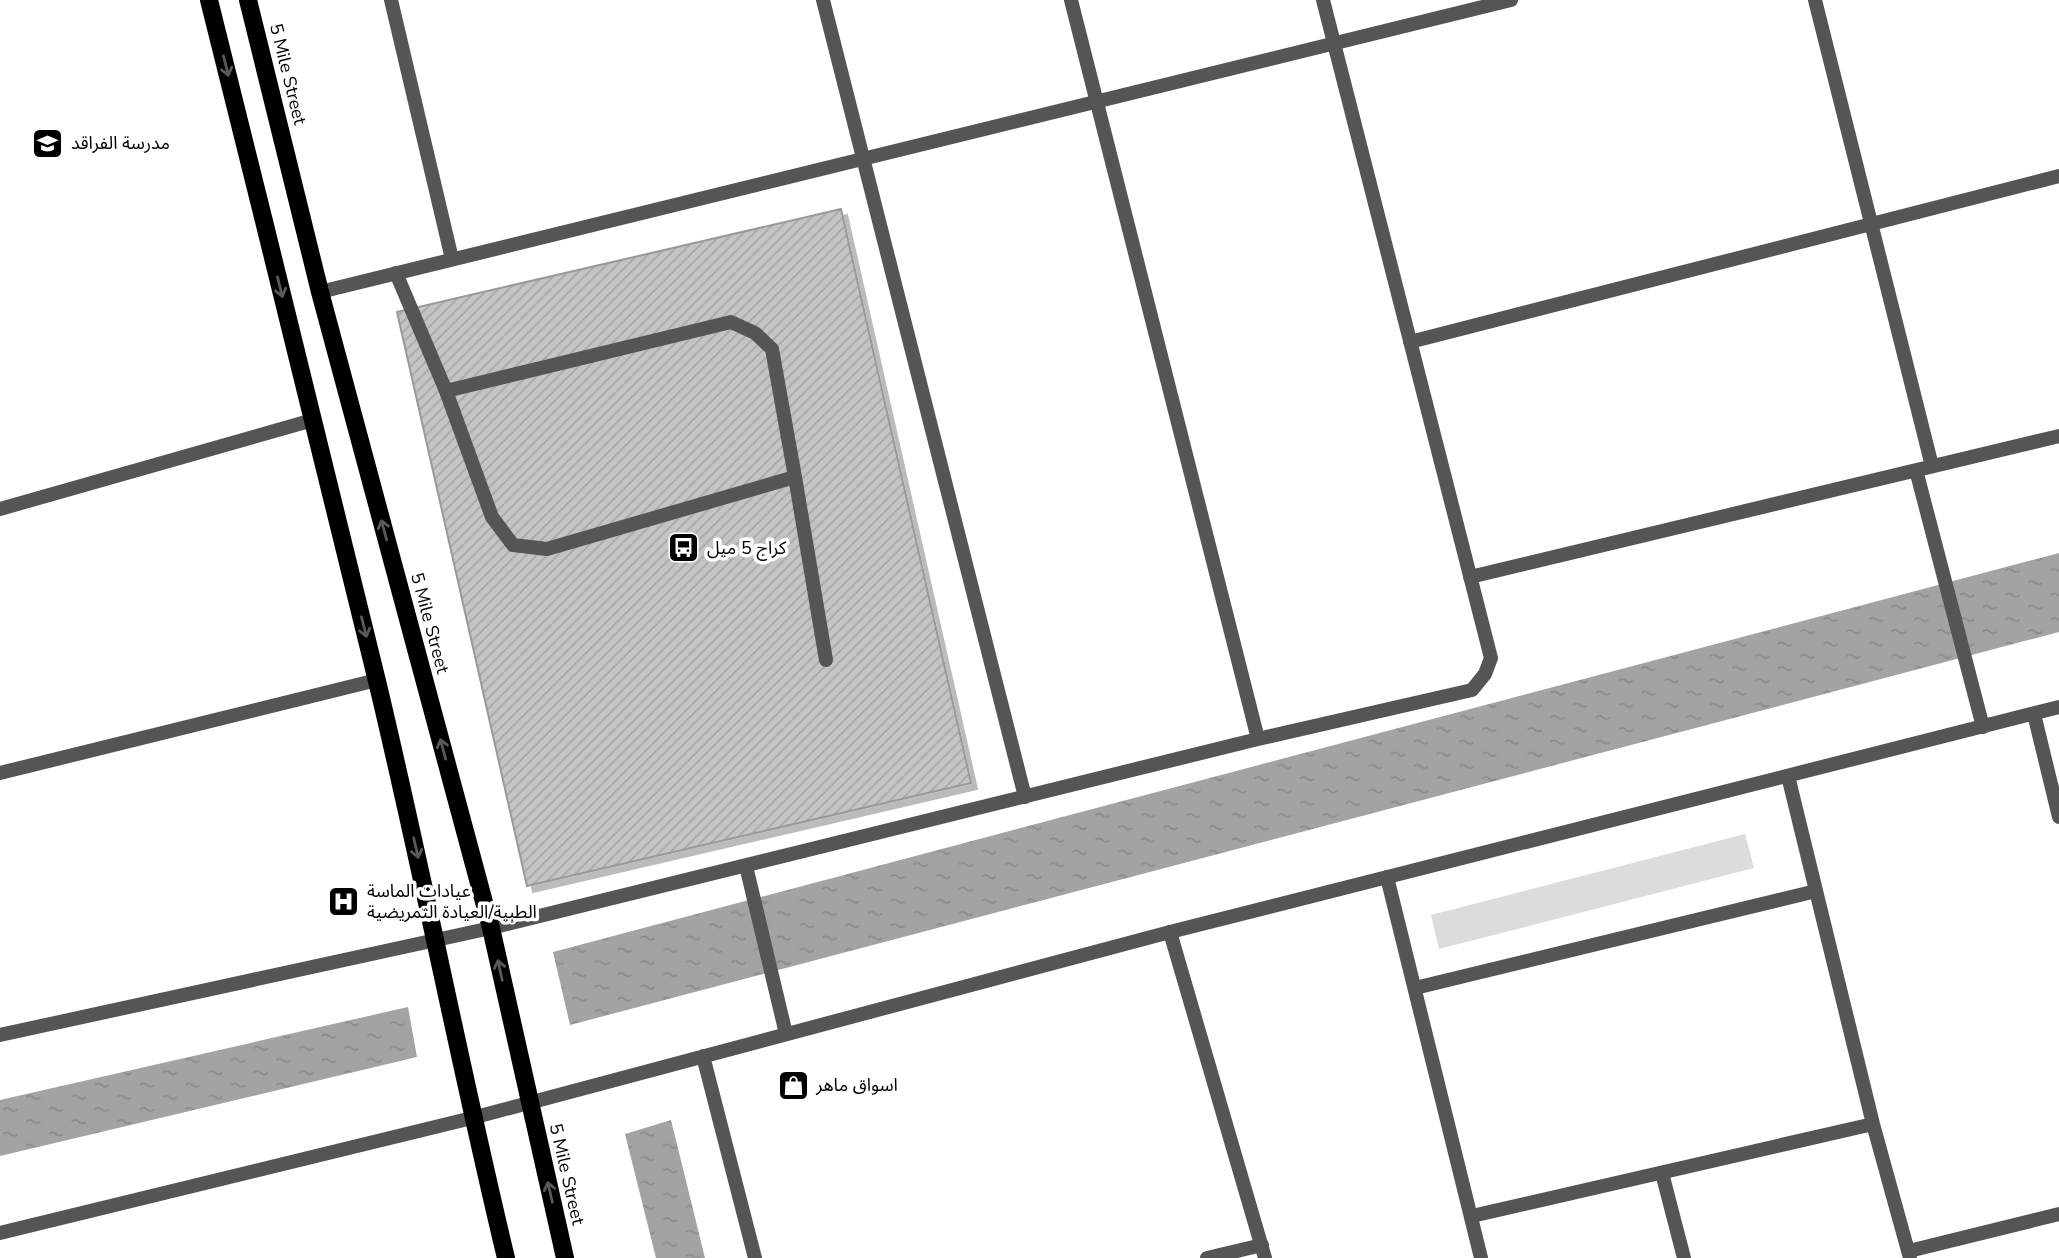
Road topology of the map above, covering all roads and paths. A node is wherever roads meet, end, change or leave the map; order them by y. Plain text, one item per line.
1 (209, 0) edge
2 (248, 0) edge
3 (391, 0) edge
4 (823, 0) edge
5 (1071, 0) edge
6 (1323, 0) edge
7 (1511, 0) edge
8 (1815, 0) edge
9 (1334, 43) junction
10 (1097, 102) junction
11 (863, 159) junction
12 (2059, 176) edge
13 (1871, 223) junction
14 (452, 260) junction
15 (396, 273) junction
16 (320, 292) junction
17 (1410, 342) junction
18 (446, 391) junction
19 (313, 421) junction
20 (2059, 436) edge
21 (1932, 466) junction
22 (1916, 470) junction
23 (795, 477) junction
24 (0, 509) edge
25 (1470, 577) junction
26 (827, 660) dead end
27 (377, 680) junction
28 (2059, 707) edge
29 (2034, 714) junction
30 (1983, 727) junction
31 (1258, 739) junction
32 (0, 773) edge
33 (1788, 776) junction
34 (1024, 797) junction
35 (2059, 817) edge
36 (746, 866) junction
37 (1387, 877) junction
38 (1816, 891) junction
39 (491, 928) junction
40 (1170, 932) junction
41 (437, 939) junction
42 (1415, 988) junction
43 (0, 1033) edge
44 (786, 1034) junction
45 (703, 1056) junction
46 (529, 1102) junction
47 (472, 1118) junction
48 (1873, 1124) junction
49 (1661, 1173) junction
50 (2059, 1214) edge
51 (1472, 1216) junction
52 (0, 1233) edge
53 (1264, 1252) edge
54 (1910, 1255) edge
55 (506, 1258) edge
56 (565, 1258) edge
57 (755, 1258) edge
58 (1207, 1258) edge
59 (1481, 1258) edge
60 (1684, 1258) edge

1 -> 19 main road
2 - 16 main road, 5 Mile Street
3 - 14 street
4 - 11 street
5 - 10 street
6 - 9 street
7 - 9 street
8 - 13 street
9 - 10 street
9 - 17 street
10 - 11 street
10 - 31 street
11 - 14 street
11 - 34 street
12 - 13 street
13 - 17 street
13 - 21 street
14 - 15 street
15 - 16 street
15 - 18 street
39 -> 16 main road, 5 Mile Street
17 - 25 street
18 - 23 street
18 - 23 street
19 - 24 street
19 -> 27 main road
20 - 21 street
21 - 22 street
22 - 25 street
22 - 30 street
23 - 26 street
25 - 31 street
27 - 32 street
27 -> 41 main road
28 - 29 street
29 - 30 street
29 - 35 street
30 - 33 street
31 - 34 street
33 - 37 street
33 - 38 street
34 - 36 street
36 - 39 street
36 - 44 street
37 - 40 street
37 - 42 street
38 - 42 street
38 - 48 street
39 - 41 street
46 -> 39 main road, 5 Mile Street
40 - 44 street
40 - 53 street
41 - 43 street
41 - 47 main road
42 - 51 street
44 - 45 street
45 - 46 street
45 - 57 street
46 - 47 street
56 -> 46 main road, 5 Mile Street
47 - 52 street
47 - 55 main road
48 - 49 street
48 - 54 street
49 - 51 street
49 - 60 street
50 - 54 street
51 - 59 street
53 - 58 street

